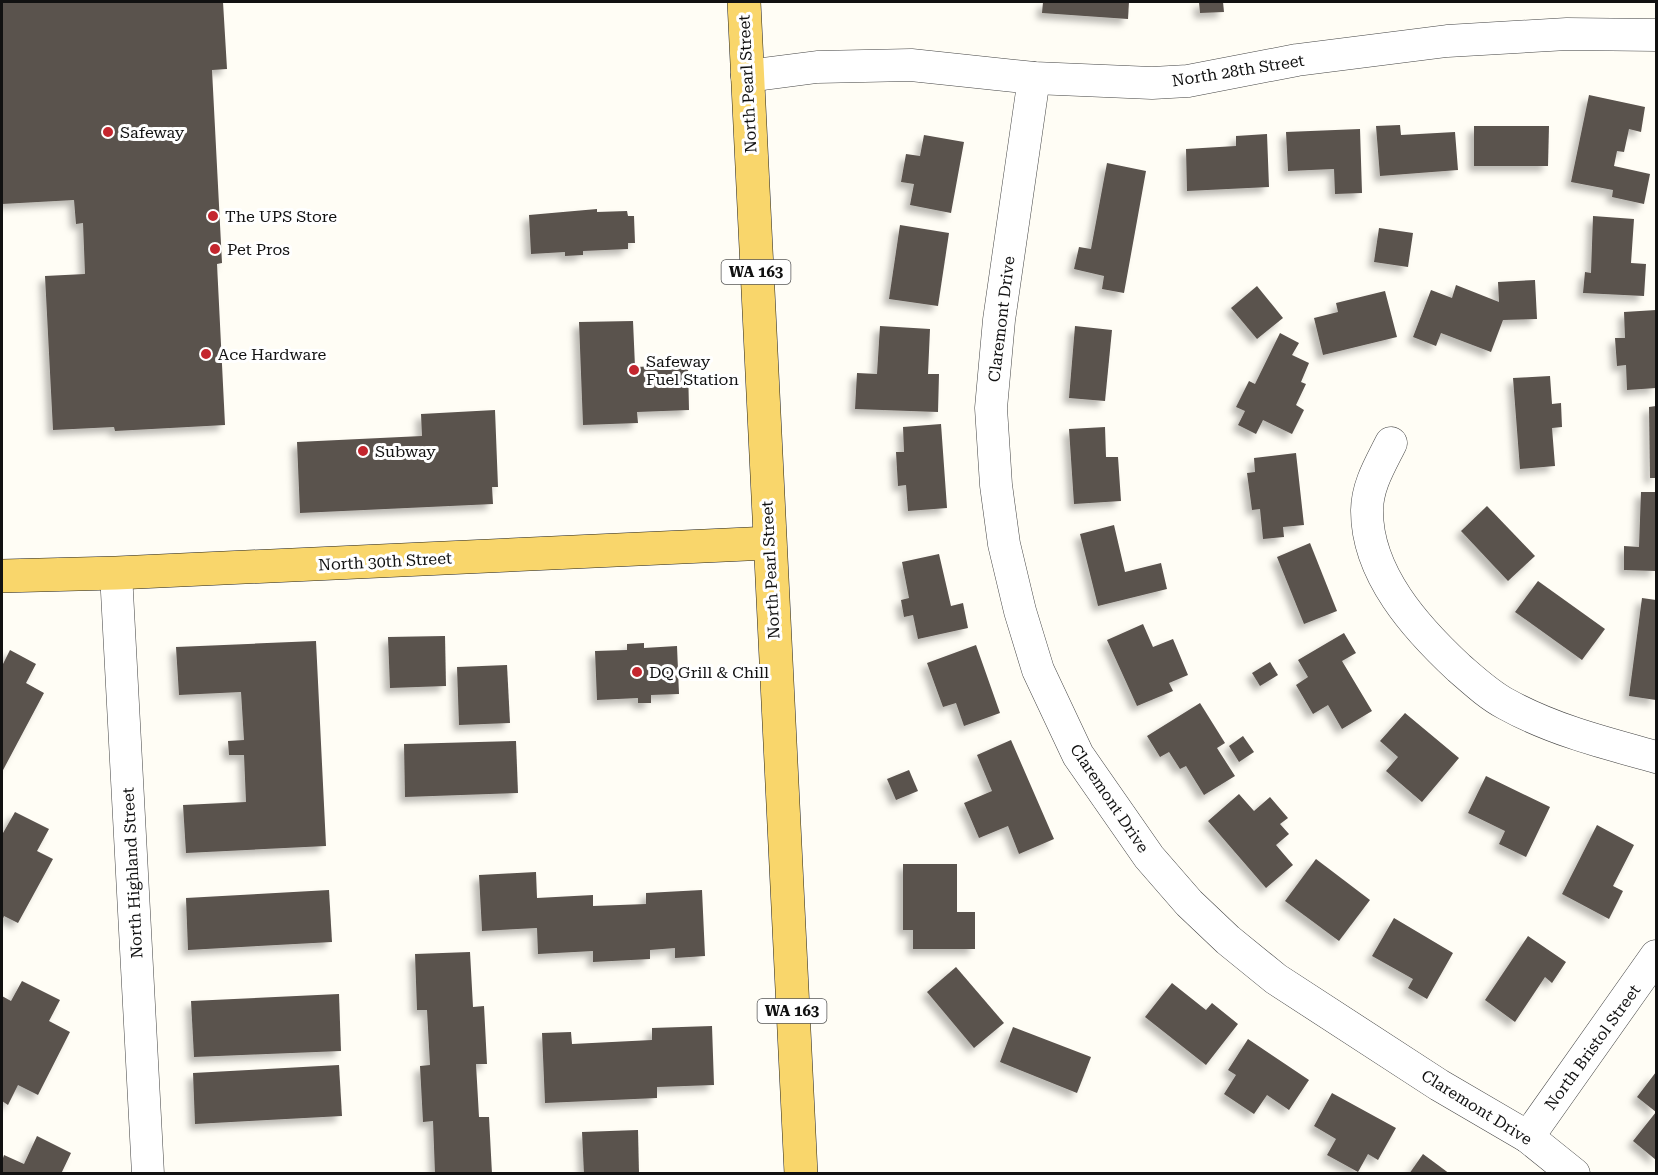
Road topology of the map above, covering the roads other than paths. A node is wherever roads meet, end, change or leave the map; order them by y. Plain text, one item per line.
1 (744, 2) edge
2 (1656, 35) edge
3 (747, 76) junction
4 (1034, 78) junction
5 (1391, 443) dead end
6 (769, 543) junction
7 (116, 573) junction
8 (2, 576) edge
9 (1656, 757) edge
10 (1656, 956) edge
11 (1528, 1137) junction
12 (148, 1173) edge
13 (801, 1173) edge
14 (1574, 1173) edge

1 - 3 main road, North Pearl Street / WA 163
2 - 4 street, North 28th Street
3 - 4 street, North 28th Street
3 - 6 main road, North Pearl Street / WA 163
4 - 11 street, Claremont Drive
5 - 9 street
6 - 7 main road, North 30th Street
6 - 13 main road, North Pearl Street / WA 163
7 - 8 main road, North 30th Street
7 - 12 street, North Highland Street
10 - 11 street, North Bristol Street
11 - 14 street, Claremont Drive

